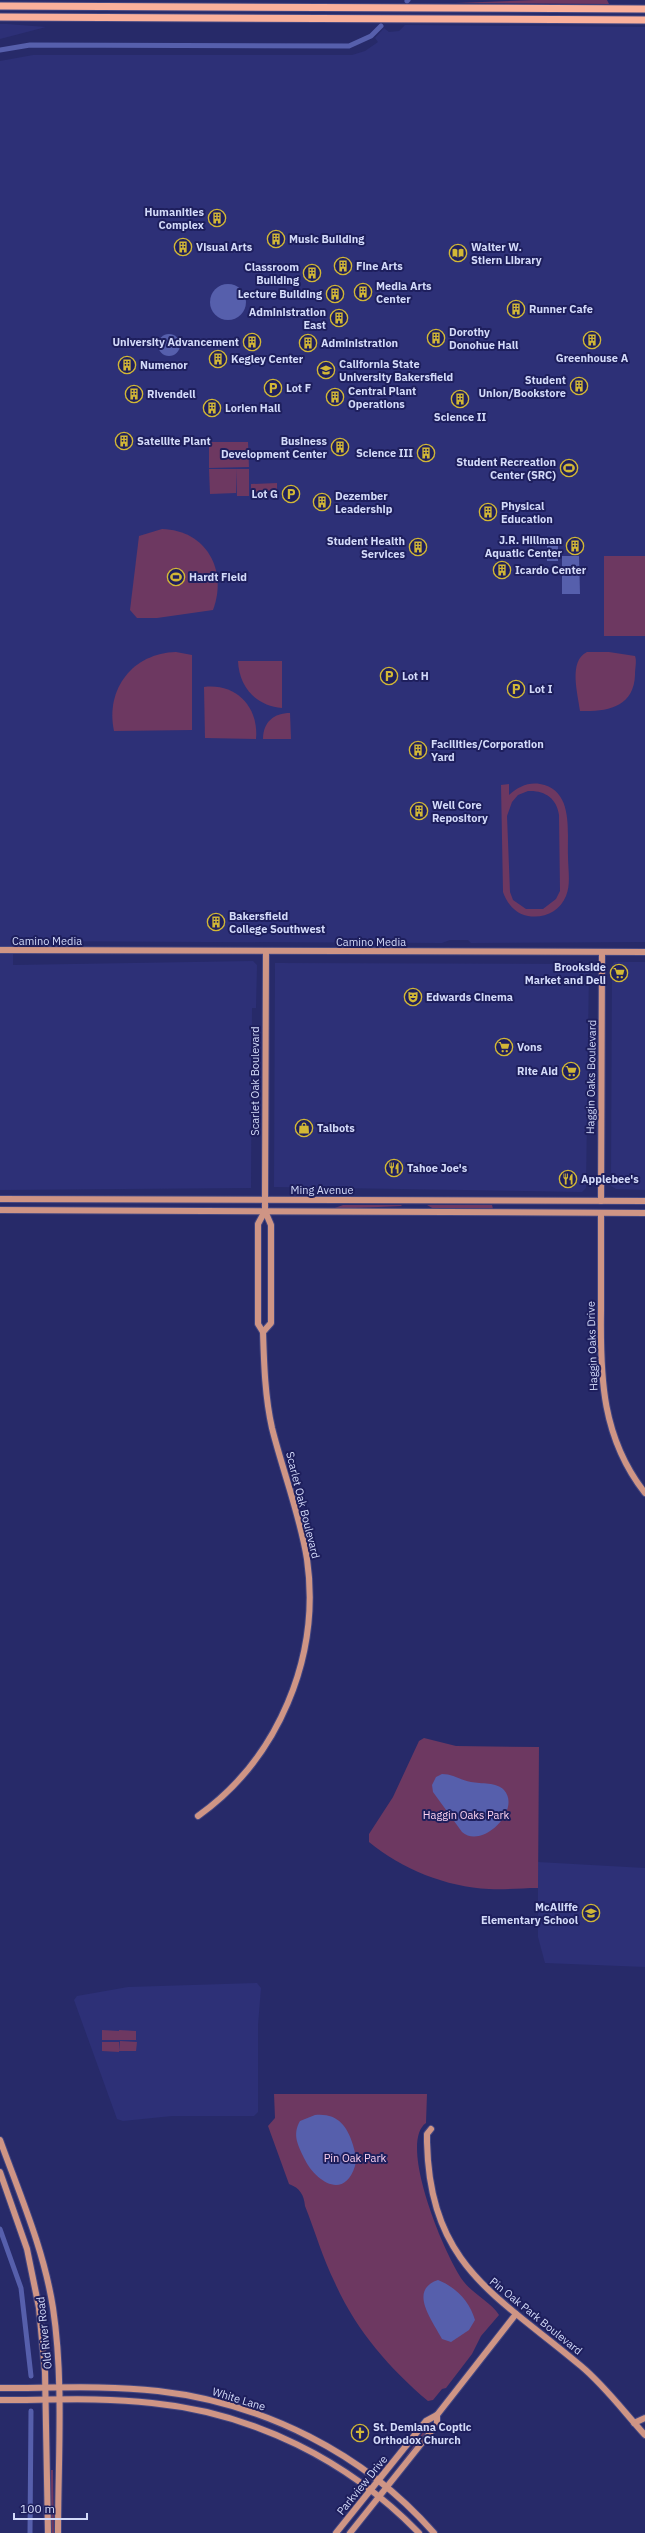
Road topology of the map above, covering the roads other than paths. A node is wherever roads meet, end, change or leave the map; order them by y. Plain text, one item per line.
1 (0, 6) edge
2 (423, 8) junction
3 (645, 9) edge
4 (0, 17) edge
5 (394, 19) junction
6 (645, 20) edge
7 (0, 950) edge
8 (266, 951) junction
9 (645, 952) edge
10 (602, 953) junction
11 (0, 1199) edge
12 (265, 1200) junction
13 (601, 1201) junction
14 (645, 1201) edge
15 (0, 1210) edge
16 (265, 1211) junction
17 (601, 1213) junction
18 (645, 1213) edge
19 (263, 1332) junction
20 (645, 1494) edge
21 (198, 1816) dead end
22 (431, 2129) dead end
23 (0, 2140) edge
24 (0, 2172) edge
25 (516, 2314) junction
26 (0, 2388) edge
27 (45, 2388) junction
28 (58, 2388) junction
29 (0, 2400) edge
30 (44, 2400) junction
31 (58, 2400) junction
32 (437, 2415) junction
33 (645, 2418) edge
34 (634, 2423) junction
35 (645, 2435) edge
36 (379, 2480) junction
37 (387, 2487) junction
38 (370, 2490) junction
39 (379, 2497) junction
40 (48, 2533) edge
41 (58, 2533) edge
42 (336, 2533) edge
43 (350, 2533) edge
44 (419, 2533) edge
45 (434, 2533) edge

1 - 2 main road
2 - 3 main road
2 - 5 main road
4 - 5 main road
5 - 6 main road
7 - 8 street, Camino Media
8 - 10 street, Camino Media
8 - 12 street, Scarlet Oak Boulevard
9 - 10 street, Camino Media
10 - 13 street, Haggin Oaks Boulevard
11 - 12 street, Ming Avenue
12 - 13 street, Ming Avenue
12 - 16 street, Scarlet Oak Boulevard
13 - 14 street, Ming Avenue
15 - 16 street, Ming Avenue
16 - 17 street, Ming Avenue
16 - 19 street, Scarlet Oak Boulevard
16 - 19 street, Scarlet Oak Boulevard
17 - 18 street, Ming Avenue
17 - 20 street, Haggin Oaks Drive
19 - 21 street, Scarlet Oak Boulevard
22 - 25 street, Pin Oak Park Boulevard
23 - 28 street, Old River Road
24 - 27 street, Old River Road
25 - 32 street, Parkview Drive
25 - 34 street, Pin Oak Park Boulevard
26 - 27 street, White Lane
27 - 28 street, White Lane
27 - 30 street, Old River Road
28 - 31 street, Old River Road
28 - 36 street, White Lane
29 - 30 street, White Lane
30 - 31 street, White Lane
30 - 40 street, Old River Road
31 - 38 street, White Lane
31 - 41 street, Old River Road
32 - 36 street, Parkview Drive
32 - 37 street, Parkview Drive
33 - 34 street
34 - 35 street, Pin Oak Park Boulevard
36 - 37 street, White Lane
36 - 38 street, Parkview Drive
37 - 39 street, Parkview Drive
37 - 45 street, White Lane
38 - 39 street, White Lane
38 - 42 street, Parkview Drive
39 - 43 street, Parkview Drive
39 - 44 street, White Lane

